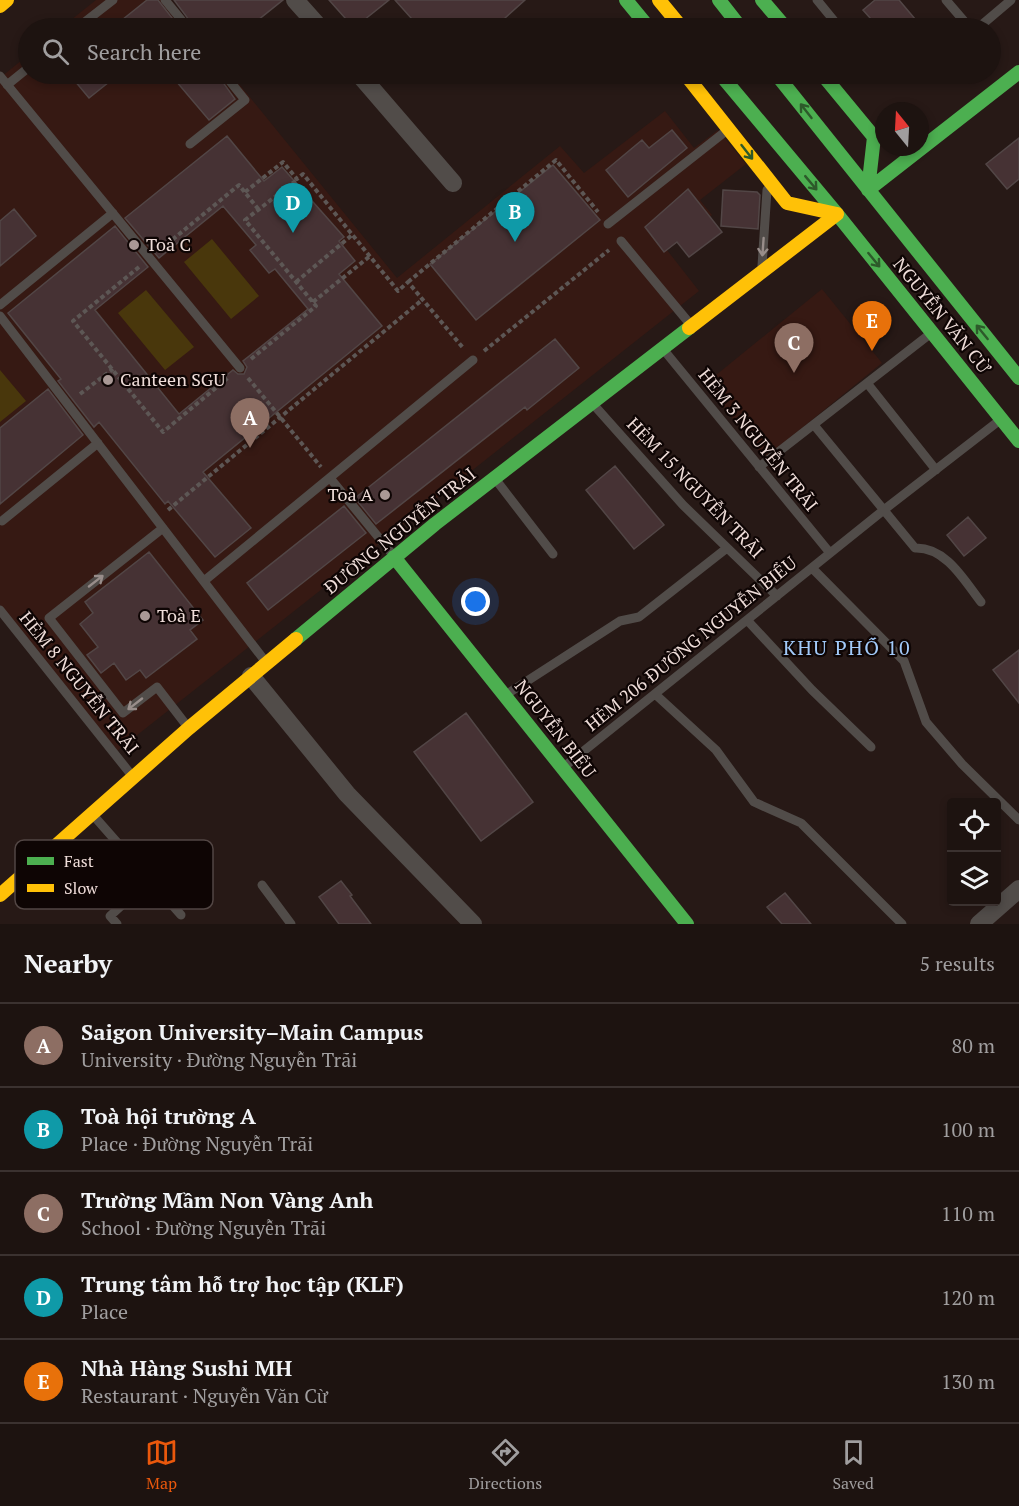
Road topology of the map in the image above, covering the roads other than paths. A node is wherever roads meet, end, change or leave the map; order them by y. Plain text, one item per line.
1 (7, 0) edge
2 (113, 0) edge
3 (165, 0) edge
4 (295, 0) edge
5 (626, 0) edge
6 (659, 0) edge
7 (719, 0) edge
8 (762, 0) edge
9 (817, 0) edge
10 (946, 0) edge
11 (1011, 0) edge
12 (0, 6) edge
13 (90, 18) edge
14 (180, 18) edge
15 (311, 18) edge
16 (641, 18) edge
17 (674, 18) edge
18 (733, 18) edge
19 (777, 18) edge
20 (832, 18) edge
21 (961, 18) edge
22 (990, 18) edge
23 (1019, 72) edge
24 (0, 76) edge
25 (18, 76) edge
26 (232, 84) edge
27 (367, 84) edge
28 (693, 84) edge
29 (729, 84) edge
30 (783, 84) edge
31 (830, 84) edge
32 (7, 85) junction
33 (729, 129) junction
34 (190, 144) dead end
35 (768, 179) junction
36 (453, 183) dead end
37 (864, 193) junction
38 (841, 211) junction
39 (113, 213) junction
40 (608, 224) road end
41 (621, 241) road end
42 (762, 273) junction
43 (0, 305) edge
44 (0, 316) edge
45 (691, 325) junction
46 (932, 333) junction
47 (661, 348) junction
48 (473, 360) road end
49 (240, 368) road end
50 (1019, 378) edge
51 (867, 383) junction
52 (591, 402) junction
53 (1001, 419) junction
54 (813, 424) junction
55 (1019, 441) edge
56 (98, 444) junction
57 (759, 467) junction
58 (936, 470) junction
59 (330, 478) junction
60 (494, 478) junction
61 (885, 509) junction
62 (2, 521) dead end
63 (163, 528) junction
64 (727, 548) junction
65 (830, 553) junction
66 (553, 554) dead end
67 (394, 557) junction
68 (812, 568) junction
69 (204, 581) junction
70 (777, 596) junction
71 (981, 602) dead end
72 (0, 610) edge
73 (747, 620) junction
74 (267, 663) junction
75 (251, 676) junction
76 (655, 694) junction
77 (505, 695) junction
78 (189, 728) junction
79 (871, 747) dead end
80 (563, 768) junction
81 (133, 777) junction
82 (92, 813) junction
83 (1019, 820) edge
84 (61, 840) edge
85 (116, 840) edge
86 (15, 881) edge
87 (262, 885) dead end
88 (1019, 889) edge
89 (0, 894) edge
90 (118, 909) edge
91 (176, 909) edge
92 (181, 915) dead end
93 (467, 922) edge
94 (117, 924) edge
95 (291, 924) edge
96 (687, 924) edge
97 (902, 924) edge
98 (979, 924) edge

1 - 12 main road
2 - 13 lane
3 - 14 lane
4 - 15 street
5 - 16 main road
6 - 17 main road
7 - 18 main road
8 - 19 main road
9 - 20 lane
10 - 21 lane
11 - 22 lane
23 - 37 main road
24 - 32 lane
25 - 32 lane
26 - 34 lane
27 - 36 street
28 - 33 main road
29 -> 38 main road, NGUYỄN VĂN CỪ
37 -> 30 main road, NGUYỄN VĂN CỪ
31 - 37 main road
32 - 39 lane
33 -> 35 main road
33 - 40 lane
35 - 38 main road
35 -> 42 lane
50 -> 37 main road, NGUYỄN VĂN CỪ
38 - 42 main road, ĐƯỜNG NGUYỄN TRÃI
38 -> 46 main road, NGUYỄN VĂN CỪ
39 - 43 lane
39 - 49 lane
41 - 45 lane
42 - 45 main road, ĐƯỜNG NGUYỄN TRÃI
44 - 56 lane
45 - 47 main road, ĐƯỜNG NGUYỄN TRÃI
46 - 51 lane
46 - 53 main road, NGUYỄN VĂN CỪ
47 - 52 main road, ĐƯỜNG NGUYỄN TRÃI
47 - 57 lane, HẺM 3 NGUYỄN TRÃI
48 - 59 lane
51 - 54 lane
51 - 58 lane
52 - 60 main road, ĐƯỜNG NGUYỄN TRÃI
52 - 64 lane, HẺM 15 NGUYỄN TRÃI
53 - 55 main road, NGUYỄN VĂN CỪ
53 - 58 lane, HẺM 206 ĐƯỜNG NGUYỄN BIỂU
54 - 57 lane
54 - 61 lane
56 - 62 lane
56 - 63 lane
57 - 65 lane, HẺM 3 NGUYỄN TRÃI
58 - 61 lane, HẺM 206 ĐƯỜNG NGUYỄN BIỂU
59 - 67 lane
59 - 69 lane
60 - 66 lane
60 - 67 main road, ĐƯỜNG NGUYỄN TRÃI
61 - 65 lane, HẺM 206 ĐƯỜNG NGUYỄN BIỂU
61 - 71 lane
63 - 69 lane
78 -> 63 lane
64 - 70 lane, HẺM 15 NGUYỄN TRÃI
64 - 77 lane
65 - 68 lane, HẺM 206 ĐƯỜNG NGUYỄN BIỂU
67 - 74 main road, ĐƯỜNG NGUYỄN TRÃI
67 - 77 main road, NGUYỄN BIỂU
68 - 70 lane, HẺM 206 ĐƯỜNG NGUYỄN BIỂU
68 - 83 lane
69 - 74 lane
70 - 73 lane, HẺM 206 ĐƯỜNG NGUYỄN BIỂU
72 - 81 lane, HẺM 8 NGUYỄN TRÃI
73 - 76 lane, HẺM 206 ĐƯỜNG NGUYỄN BIỂU
73 - 79 lane
74 - 75 main road, ĐƯỜNG NGUYỄN TRÃI
75 - 78 main road, ĐƯỜNG NGUYỄN TRÃI
75 - 93 street
76 - 80 lane, HẺM 206 ĐƯỜNG NGUYỄN BIỂU
76 - 97 lane
77 - 80 main road, NGUYỄN BIỂU
78 - 81 main road, ĐƯỜNG NGUYỄN TRÃI
80 - 96 main road, NGUYỄN BIỂU
81 - 82 main road, ĐƯỜNG NGUYỄN TRÃI
82 - 84 main road, ĐƯỜNG NGUYỄN TRÃI
82 - 85 lane
86 - 89 main road, ĐƯỜNG NGUYỄN TRÃI
87 - 95 lane
88 - 98 street
90 - 94 lane
91 - 92 lane

